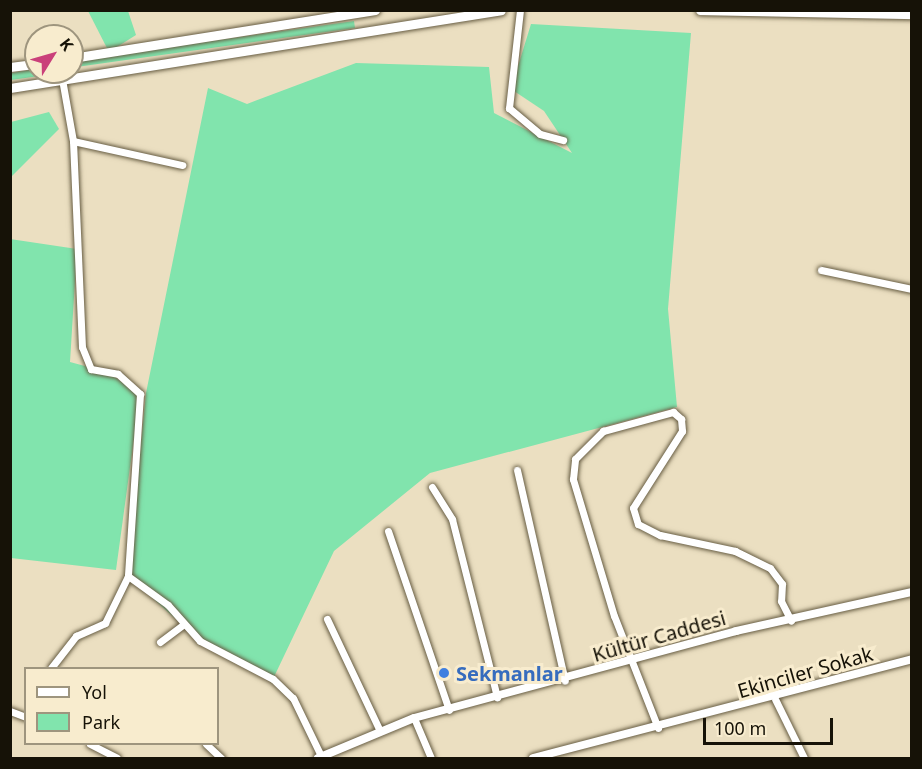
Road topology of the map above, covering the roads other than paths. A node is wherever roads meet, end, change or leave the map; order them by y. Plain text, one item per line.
1 (375, 10) edge
2 (501, 10) edge
3 (520, 10) edge
4 (700, 10) edge
5 (350, 13) edge
6 (912, 14) edge
7 (84, 56) edge
8 (84, 76) edge
9 (33, 84) edge
10 (63, 84) edge
11 (10, 88) edge
12 (563, 140) dead end
13 (73, 141) junction
14 (182, 165) dead end
15 (820, 270) dead end
16 (912, 289) edge
17 (517, 470) dead end
18 (432, 487) dead end
19 (388, 531) dead end
20 (128, 576) junction
21 (912, 592) edge
22 (327, 619) dead end
23 (791, 621) junction
24 (184, 624) junction
25 (160, 642) dead end
26 (912, 659) edge
27 (633, 660) junction
28 (53, 667) edge
29 (565, 681) junction
30 (497, 697) junction
31 (775, 699) junction
32 (449, 710) junction
33 (10, 711) edge
34 (24, 714) edge
35 (414, 718) junction
36 (658, 728) junction
37 (380, 731) junction
38 (92, 745) edge
39 (207, 745) edge
40 (320, 758) edge
41 (117, 759) edge
42 (221, 759) edge
43 (431, 759) edge
44 (533, 759) edge
45 (804, 759) edge

1 - 5 main road
2 - 8 main road
3 - 12 street
4 - 6 main road
5 - 7 main road
9 - 11 main road
10 - 13 street
13 - 14 street
13 - 20 street
15 - 16 street
17 - 29 street
18 - 30 street
19 - 32 street
20 - 24 street
20 - 28 street
21 - 23 street, Kültür Caddesi
22 - 37 street
23 - 27 street, Kültür Caddesi
23 - 27 street
24 - 25 street
24 - 40 street
26 - 31 street, Ekinciler Sokak
27 - 29 street, Kültür Caddesi
27 - 36 street
29 - 30 street, Kültür Caddesi
30 - 32 street, Kültür Caddesi
31 - 36 street, Ekinciler Sokak
31 - 45 street
32 - 35 street, Kültür Caddesi
33 - 34 street
35 - 37 street, Kültür Caddesi
35 - 43 street
36 - 44 street, Ekinciler Sokak
37 - 40 street, Kültür Caddesi
38 - 41 street
39 - 42 street

